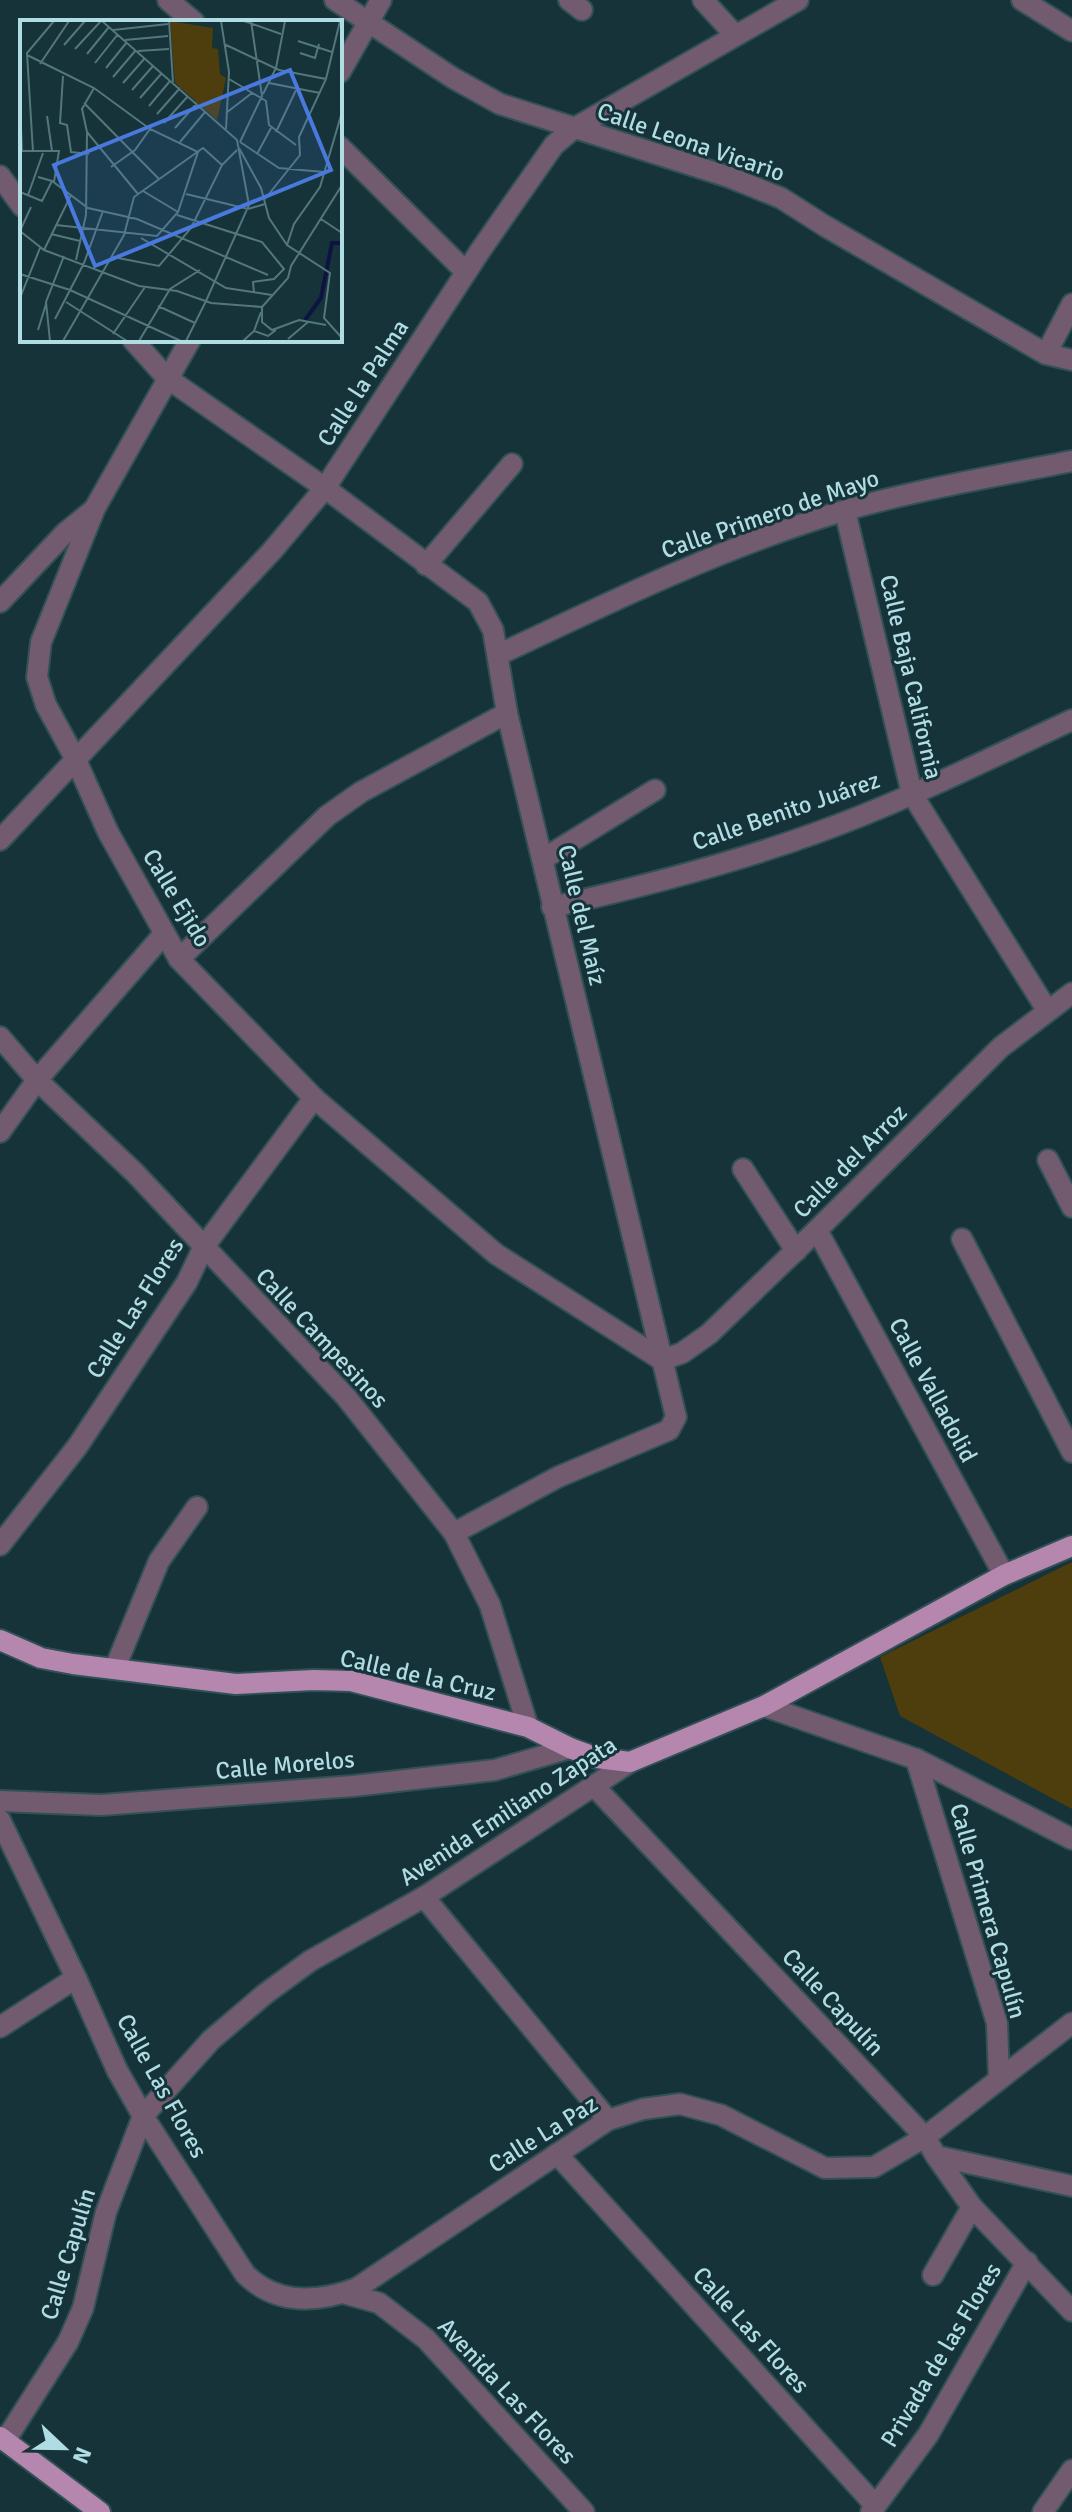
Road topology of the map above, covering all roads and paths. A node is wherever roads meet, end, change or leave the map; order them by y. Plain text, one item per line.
1 (168, 0) edge
2 (335, 0) edge
3 (381, 0) edge
4 (703, 0) edge
5 (798, 0) edge
6 (1022, 0) edge
7 (192, 20) edge
8 (367, 22) junction
9 (1072, 31) edge
10 (735, 35) junction
11 (342, 68) edge
12 (573, 129) junction
13 (342, 149) edge
14 (466, 272) junction
15 (1072, 304) edge
16 (135, 342) edge
17 (189, 342) edge
18 (1046, 354) junction
19 (1072, 360) edge
20 (167, 378) junction
21 (1072, 461) edge
22 (512, 464) dead end
23 (325, 488) junction
24 (95, 508) junction
25 (845, 511) junction
26 (426, 565) junction
27 (0, 602) edge
28 (498, 655) junction
29 (507, 713) junction
30 (1072, 720) edge
31 (75, 758) junction
32 (655, 790) dead end
33 (912, 794) junction
34 (0, 840) edge
35 (543, 859) junction
36 (552, 907) junction
37 (164, 934) junction
38 (179, 959) junction
39 (1072, 993) edge
40 (1047, 1010) junction
41 (0, 1037) edge
42 (37, 1080) junction
43 (314, 1098) junction
44 (0, 1132) edge
45 (1048, 1160) dead end
46 (743, 1169) dead end
47 (1072, 1207) edge
48 (817, 1230) junction
49 (962, 1239) dead end
50 (203, 1248) junction
51 (796, 1251) junction
52 (662, 1360) junction
53 (1072, 1452) edge
54 (197, 1507) dead end
55 (454, 1533) junction
56 (0, 1545) edge
57 (1072, 1546) edge
58 (1004, 1575) junction
59 (0, 1640) edge
60 (115, 1668) junction
61 (764, 1706) junction
62 (528, 1727) junction
63 (570, 1748) junction
64 (916, 1759) junction
65 (630, 1762) junction
66 (594, 1786) junction
67 (0, 1801) edge
68 (0, 1820) edge
69 (1072, 1839) edge
70 (424, 1897) junction
71 (76, 1978) junction
72 (1072, 2023) edge
73 (0, 2027) edge
74 (999, 2079) junction
75 (143, 2116) junction
76 (608, 2120) junction
77 (925, 2137) junction
78 (557, 2154) junction
79 (936, 2156) junction
80 (1072, 2186) edge
81 (972, 2207) junction
82 (1027, 2262) junction
83 (933, 2275) dead end
84 (343, 2293) junction
85 (1072, 2311) edge
86 (3, 2439) edge
87 (1072, 2470) edge
88 (873, 2509) edge
89 (100, 2512) edge
90 (584, 2512) edge
91 (1043, 2512) edge

1 - 7 street
2 - 8 street, Calle Leona Vicario
3 - 8 street
4 - 10 street
5 - 10 street, Calle la Palma
6 - 9 street
8 - 11 street
8 - 12 street, Calle Leona Vicario
10 - 12 street, Calle la Palma
12 - 14 street, Calle la Palma
12 - 18 street, Calle Leona Vicario
13 - 14 street
14 - 23 street, Calle la Palma
15 - 18 street
16 - 20 street, Calle del Maíz
17 - 20 street, Calle Ejido
18 - 19 street, Calle Leona Vicario
20 - 23 street, Calle del Maíz
20 - 24 street, Calle Ejido
21 - 25 street, Calle Primero de Mayo
22 - 26 street
23 - 26 street, Calle del Maíz
23 - 31 street, Calle la Palma
24 - 27 street
24 - 31 street, Calle Ejido
25 - 28 street, Calle Primero de Mayo
25 - 33 street, Calle Baja California
26 - 28 street, Calle del Maíz
28 - 29 street, Calle del Maíz
29 - 35 street, Calle del Maíz
29 - 38 street
30 - 33 street, Calle Benito Juárez
31 - 34 street, Calle la Palma
31 - 37 street, Calle Ejido
32 - 35 street
33 - 36 street, Calle Benito Juárez
33 - 40 street, Calle Baja California
35 - 36 street, Calle del Maíz
36 - 52 street, Calle del Maíz
37 - 38 street, Calle Ejido
37 - 42 street
38 - 43 street, Calle Ejido
39 - 40 street, Calle del Arroz
40 - 48 street, Calle del Arroz
41 - 42 street, Calle Campesinos
42 - 44 street
42 - 50 street, Calle Campesinos
43 - 50 street, Calle Las Flores
43 - 52 street, Calle Ejido
45 - 47 street
46 - 51 street
48 - 51 street, Calle del Arroz
48 - 58 street, Calle Valladolid
49 - 53 street
50 - 55 street, Calle Campesinos
50 - 56 street, Calle Las Flores
51 - 52 street, Calle del Arroz
52 - 55 street, Calle del Maíz
54 - 60 street
55 - 62 street, Calle Campesinos
57 - 58 main road, Avenida Emiliano Zapata
58 - 61 main road, Avenida Emiliano Zapata
59 - 60 main road, Calle de la Cruz
60 - 62 main road, Calle de la Cruz
61 - 64 street
61 - 65 main road, Avenida Emiliano Zapata
62 - 63 main road, Calle de la Cruz
63 - 65 main road, Calle de la Cruz
63 - 67 street, Calle Morelos
64 - 69 street
64 - 74 street, Calle Primera Capulín
65 - 66 street, Avenida Emiliano Zapata
66 - 70 street, Avenida Emiliano Zapata
66 - 77 street, Calle Capulín
68 - 71 street, Calle Las Flores
70 - 75 street, Avenida Emiliano Zapata
70 - 76 street
71 - 73 street
71 - 75 street, Calle Las Flores
72 - 74 street, Calle La Paz
74 - 77 street, Calle La Paz
75 - 84 street, Calle Las Flores
75 - 86 street, Calle Capulín
76 - 77 street, Calle La Paz
76 - 78 street, Calle La Paz
77 - 79 street, Calle Capulín
78 - 84 street, Calle La Paz
78 - 88 street, Calle Las Flores
79 - 80 street
79 - 81 street, Calle Capulín
81 - 82 street, Calle Capulín
81 - 83 street
82 - 85 street, Calle Capulín
82 - 88 street, Privada de las Flores
84 - 90 street, Avenida Las Flores
86 - 89 main road
87 - 91 street

